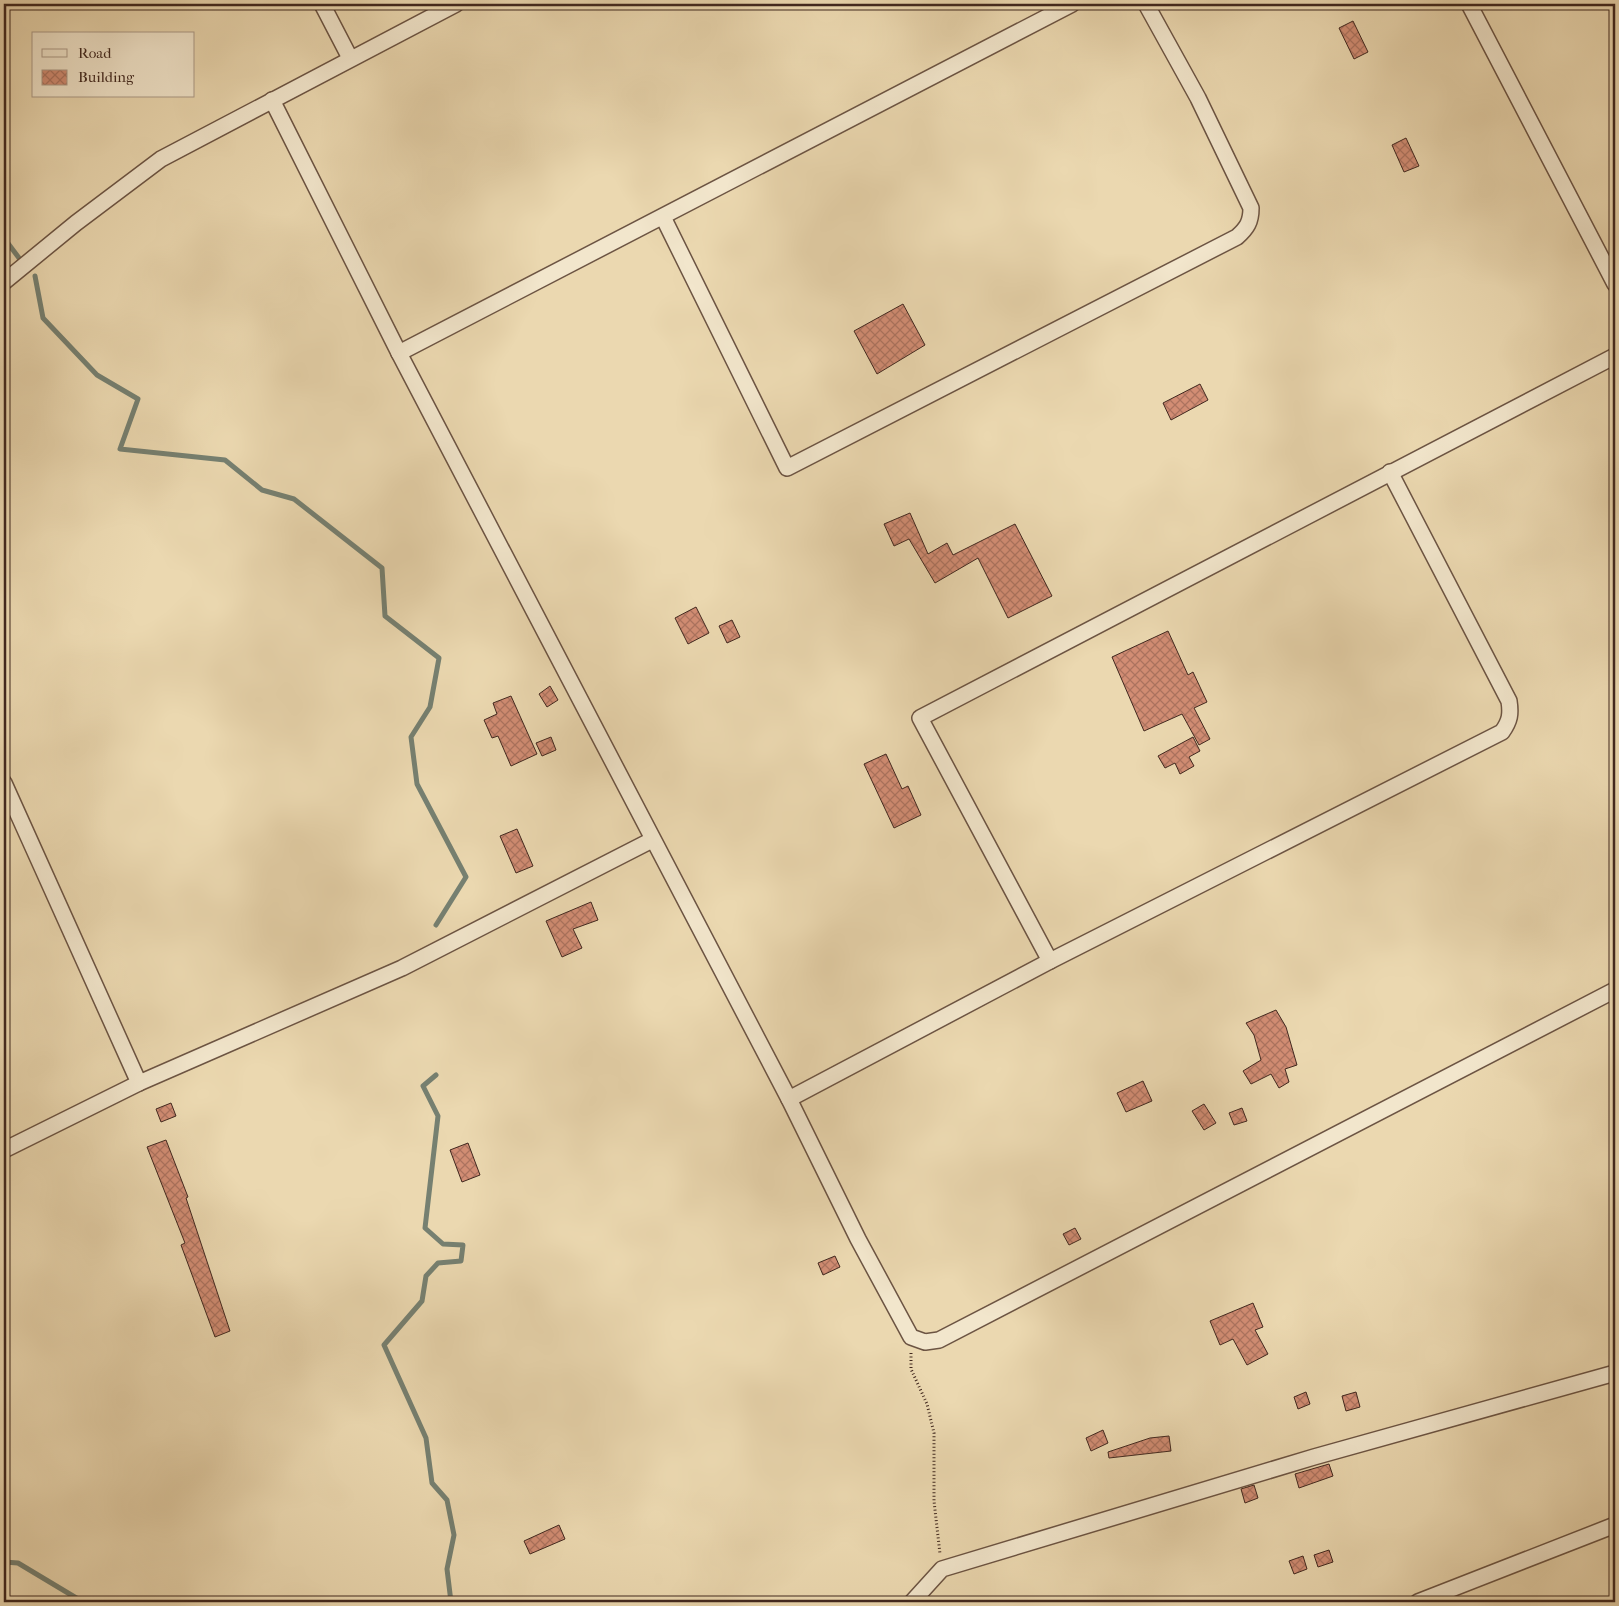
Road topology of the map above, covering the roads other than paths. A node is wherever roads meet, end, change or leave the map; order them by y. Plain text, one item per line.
1 (322, 4) edge
2 (456, 4) edge
3 (1072, 4) edge
4 (1146, 4) edge
5 (1470, 4) edge
6 (350, 58) junction
7 (272, 100) junction
8 (663, 217) junction
9 (4, 282) edge
10 (1615, 284) edge
11 (399, 353) junction
12 (1615, 356) edge
13 (1390, 472) junction
14 (4, 783) edge
15 (652, 840) junction
16 (1050, 961) junction
17 (1615, 990) edge
18 (140, 1083) junction
19 (789, 1099) junction
20 (4, 1150) edge
21 (1615, 1373) edge
22 (1615, 1526) edge
23 (912, 1602) edge
24 (1418, 1602) edge

1 - 6 street
2 - 6 street
3 - 8 street
4 - 8 street
5 - 10 street
6 - 7 street
7 - 9 street
7 - 11 street
8 - 11 street
11 - 15 street
12 - 13 street
13 - 16 street
13 - 16 street
14 - 18 street
15 - 18 street
15 - 19 street
16 - 19 street
17 - 19 street
18 - 20 street
21 - 23 street
22 - 24 street

